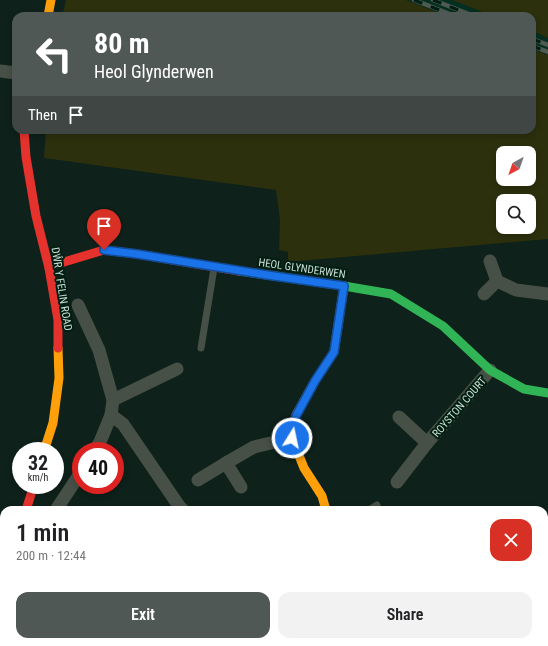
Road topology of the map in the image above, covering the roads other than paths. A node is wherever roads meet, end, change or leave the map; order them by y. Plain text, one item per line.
1 (51, 0) edge
2 (49, 12) edge
3 (0, 71) edge
4 (12, 72) edge
5 (24, 134) edge
6 (490, 260) dead end
7 (214, 267) junction
8 (49, 268) junction
9 (497, 281) junction
10 (344, 286) junction
11 (484, 294) dead end
12 (548, 294) edge
13 (78, 306) dead end
14 (201, 348) dead end
15 (177, 368) dead end
16 (490, 370) junction
17 (548, 393) edge
18 (113, 400) junction
19 (111, 415) junction
20 (399, 417) dead end
21 (292, 438) junction
22 (47, 442) edge
23 (100, 442) edge
24 (427, 443) junction
25 (226, 463) junction
26 (198, 480) dead end
27 (397, 482) dead end
28 (72, 486) edge
29 (241, 487) dead end
30 (31, 494) edge
31 (27, 506) edge
32 (59, 506) edge
33 (179, 506) edge
34 (325, 506) edge

1 - 2 street
3 - 4 street
5 - 8 street, DŴR Y FELIN ROAD
6 - 9 street
7 - 8 street, HEOL GLYNDERWEN
7 - 10 street, HEOL GLYNDERWEN
7 - 14 lane
8 - 22 street, DŴR Y FELIN ROAD
9 - 11 street
9 - 12 street
10 - 16 street, HEOL GLYNDERWEN
10 - 21 street
13 - 18 street
15 - 18 street
16 - 17 street, HEOL GLYNDERWEN
16 - 24 street, ROYSTON COURT
18 - 19 street
19 - 23 street
19 - 33 street
20 - 24 street, ROYSTON COURT
21 - 25 street
21 - 34 street
24 - 27 street, ROYSTON COURT
25 - 26 street
25 - 29 street
28 - 32 street
30 - 31 street

